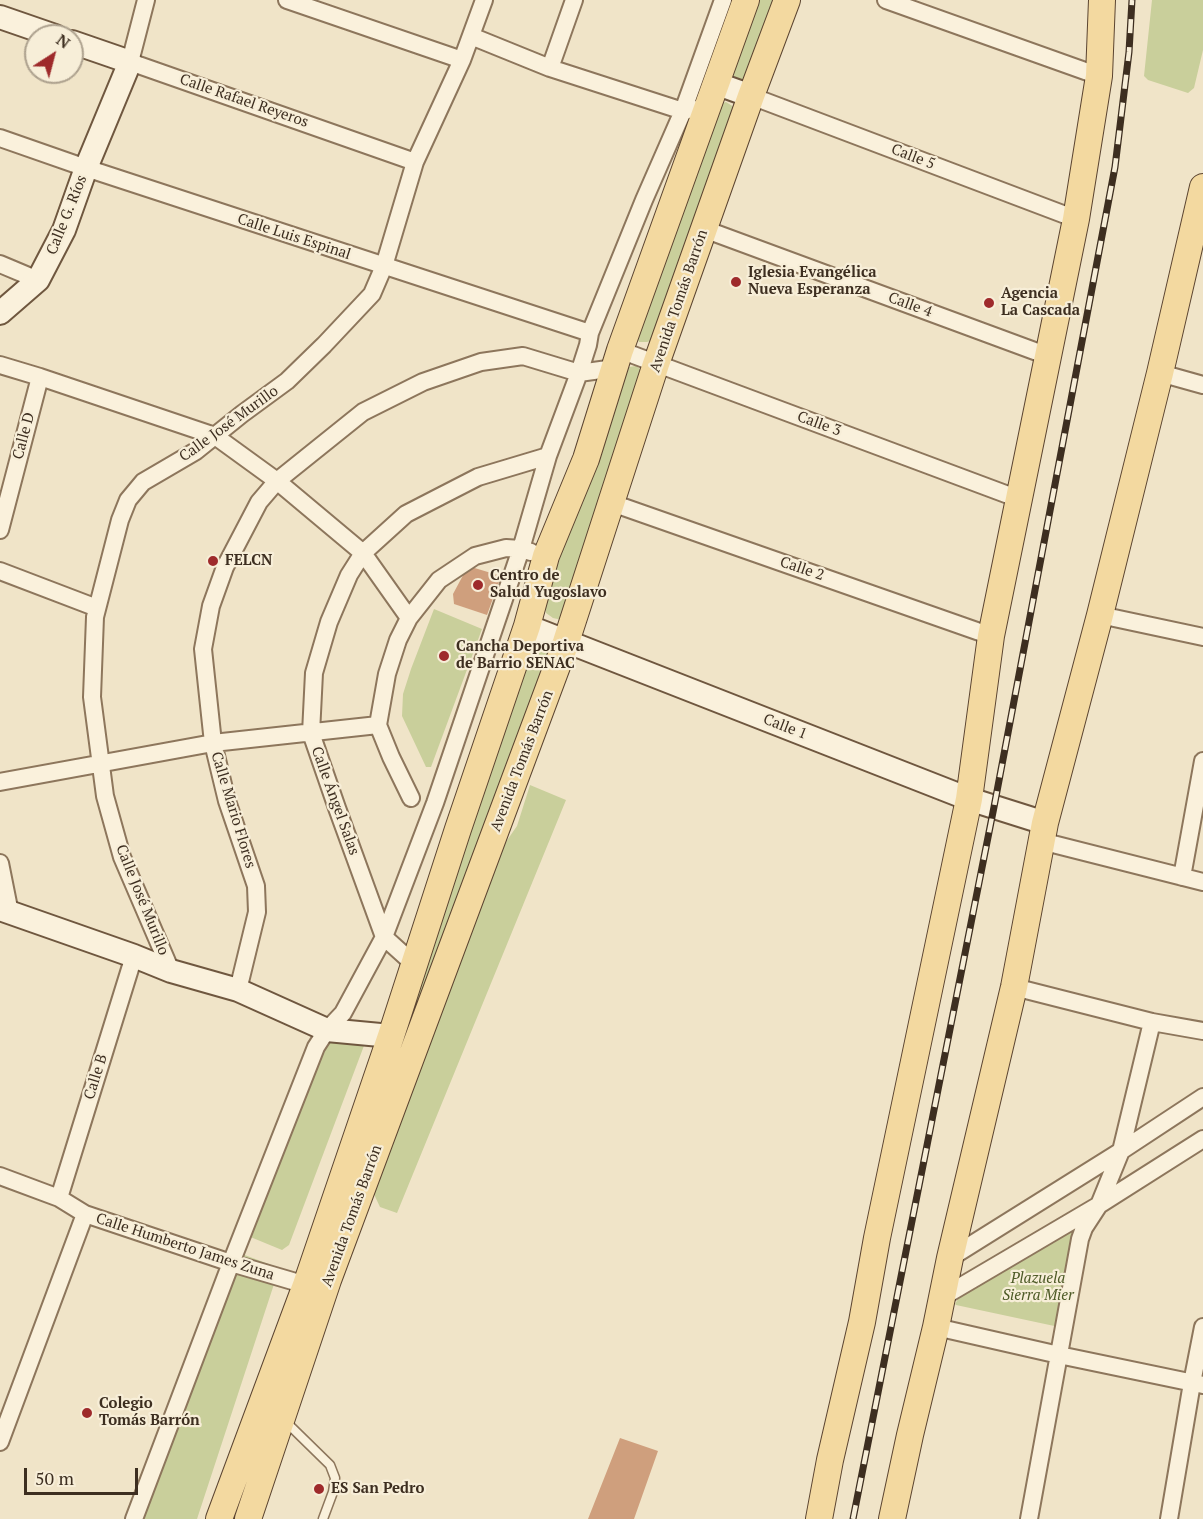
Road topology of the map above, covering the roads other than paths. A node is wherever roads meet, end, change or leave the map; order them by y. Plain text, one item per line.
1 (146, 0) edge
2 (287, 0) edge
3 (484, 0) edge
4 (574, 0) edge
5 (723, 0) edge
6 (746, 0) edge
7 (787, 0) edge
8 (886, 0) edge
9 (1102, 0) edge
10 (0, 17) edge
11 (24, 25) edge
12 (471, 36) junction
13 (84, 46) edge
14 (462, 60) junction
15 (130, 62) junction
16 (550, 68) junction
17 (1099, 76) junction
18 (715, 83) junction
19 (751, 96) junction
20 (694, 109) junction
21 (0, 138) edge
22 (415, 162) junction
23 (86, 168) junction
24 (1203, 187) edge
25 (1076, 219) junction
26 (704, 229) junction
27 (1196, 254) edge
28 (0, 264) edge
29 (384, 266) junction
30 (38, 280) junction
31 (0, 313) edge
32 (590, 333) junction
33 (1048, 356) junction
34 (617, 359) junction
35 (656, 364) junction
36 (0, 365) edge
37 (579, 373) junction
38 (1160, 373) junction
39 (40, 377) junction
40 (1203, 385) edge
41 (215, 436) junction
42 (548, 456) junction
43 (277, 481) junction
44 (1019, 499) junction
45 (612, 503) junction
46 (0, 530) edge
47 (521, 549) junction
48 (363, 553) junction
49 (546, 556) junction
50 (0, 571) edge
51 (97, 608) junction
52 (1100, 615) junction
53 (409, 618) junction
54 (528, 626) junction
55 (992, 636) junction
56 (1203, 637) edge
57 (566, 642) junction
58 (378, 725) junction
59 (311, 733) junction
60 (213, 743) junction
61 (1203, 761) edge
62 (100, 763) junction
63 (0, 782) edge
64 (411, 798) dead end
65 (969, 799) junction
66 (1043, 832) junction
67 (0, 863) edge
68 (1182, 877) junction
69 (1203, 882) edge
70 (5, 911) edge
71 (384, 938) junction
72 (134, 956) junction
73 (415, 965) junction
74 (171, 971) junction
75 (1014, 987) junction
76 (238, 990) junction
77 (1152, 1022) junction
78 (327, 1030) junction
79 (1203, 1032) edge
80 (391, 1036) junction
81 (416, 1044) junction
82 (1203, 1097) edge
83 (1203, 1139) edge
84 (1121, 1151) junction
85 (0, 1176) edge
86 (59, 1198) junction
87 (1099, 1205) junction
88 (85, 1214) junction
89 (951, 1258) junction
90 (231, 1263) junction
91 (306, 1285) junction
92 (941, 1298) junction
93 (936, 1327) junction
94 (1203, 1327) edge
95 (1059, 1355) junction
96 (1197, 1384) edge
97 (282, 1418) junction
98 (0, 1442) edge
99 (134, 1519) edge
100 (219, 1519) edge
101 (248, 1519) edge
102 (323, 1519) edge
103 (819, 1519) edge
104 (892, 1519) edge
105 (1029, 1519) edge
106 (1169, 1519) edge

1 - 15 street
2 - 14 street
3 - 12 street, Calle José Murillo
4 - 16 street
5 - 20 street
6 - 18 main road, Avenida Tomás Barrón
7 - 19 main road, Avenida Tomás Barrón
8 - 17 street
9 - 17 main road
10 - 11 street
12 - 14 street, Calle José Murillo
12 - 16 street
13 - 15 street, Calle Rafael Reyeros
14 - 22 street, Calle José Murillo
15 - 22 street, Calle Rafael Reyeros
15 - 23 street
16 - 20 street
17 - 25 main road
18 - 19 street
18 - 20 main road, Avenida Tomás Barrón
19 - 25 street, Calle 5
19 - 26 main road, Avenida Tomás Barrón
20 - 32 street
20 - 34 main road, Avenida Tomás Barrón
21 - 23 street, Calle Luis Espinal
22 - 29 street, Calle José Murillo
23 - 29 street, Calle Luis Espinal
23 - 30 street, Calle G. Ríos
24 - 27 main road
25 - 33 main road
26 - 33 street, Calle 4
26 - 35 main road, Avenida Tomás Barrón
27 - 38 main road
28 - 30 street
29 - 32 street, Calle Luis Espinal
29 - 41 street, Calle José Murillo
30 - 31 street, Calle G. Ríos
32 - 37 street
33 - 44 main road
34 - 35 street, Calle 3
34 - 37 street, Calle Mario Flores
34 - 49 main road, Avenida Tomás Barrón
35 - 44 street, Calle 3
35 - 45 main road, Avenida Tomás Barrón
36 - 39 street
37 - 42 street
37 - 43 street, Calle Mario Flores
38 - 40 street
38 - 52 main road
39 - 41 street
39 - 46 street, Calle D
41 - 43 street
41 - 51 street, Calle José Murillo
42 - 47 street
42 - 48 street, Calle Ángel Salas
43 - 48 street
43 - 60 street, Calle Mario Flores
44 - 55 main road
45 - 55 street, Calle 2
45 - 57 main road, Avenida Tomás Barrón
47 - 49 street
47 - 53 street
47 - 71 street
48 - 53 street
48 - 59 street, Calle Ángel Salas
49 - 54 main road, Avenida Tomás Barrón
50 - 51 street
51 - 62 street, Calle José Murillo
52 - 56 street
52 - 66 main road
53 - 58 street
54 - 57 street, Calle 1
54 - 73 main road, Avenida Tomás Barrón
55 - 65 main road
57 - 65 street, Calle 1
57 - 81 main road, Avenida Tomás Barrón
58 - 59 street
58 - 64 street
59 - 60 street
59 - 71 street, Calle Ángel Salas
60 - 62 street
60 - 76 street, Calle Mario Flores
61 - 68 street
62 - 63 street
62 - 74 street, Calle José Murillo
65 - 66 street, Calle 1
65 - 103 main road
66 - 68 street
66 - 75 main road
67 - 70 street
68 - 69 street
70 - 72 street
71 - 73 street, Calle Ángel Salas
71 - 78 street
72 - 74 street
72 - 86 street, Calle B
73 - 80 main road, Avenida Tomás Barrón
74 - 76 street
75 - 77 street
75 - 89 main road
76 - 78 street
77 - 79 street
77 - 84 street
78 - 80 street
78 - 90 street
80 - 81 street
80 - 91 main road, Avenida Tomás Barrón
81 - 97 main road, Avenida Tomás Barrón
82 - 84 street
83 - 87 street
84 - 87 street
84 - 89 street
85 - 86 street, Calle Humberto James Zuna
86 - 88 street, Calle Humberto James Zuna
87 - 92 street
87 - 95 street
88 - 90 street, Calle Humberto James Zuna
88 - 98 street
89 - 92 main road
90 - 91 street, Calle Humberto James Zuna
90 - 99 street
91 - 100 main road, Avenida Tomás Barrón
92 - 93 main road
93 - 95 street
93 - 104 main road
94 - 96 street
95 - 96 street
95 - 105 street
96 - 106 street
97 - 101 main road, Avenida Tomás Barrón
97 - 102 lane

